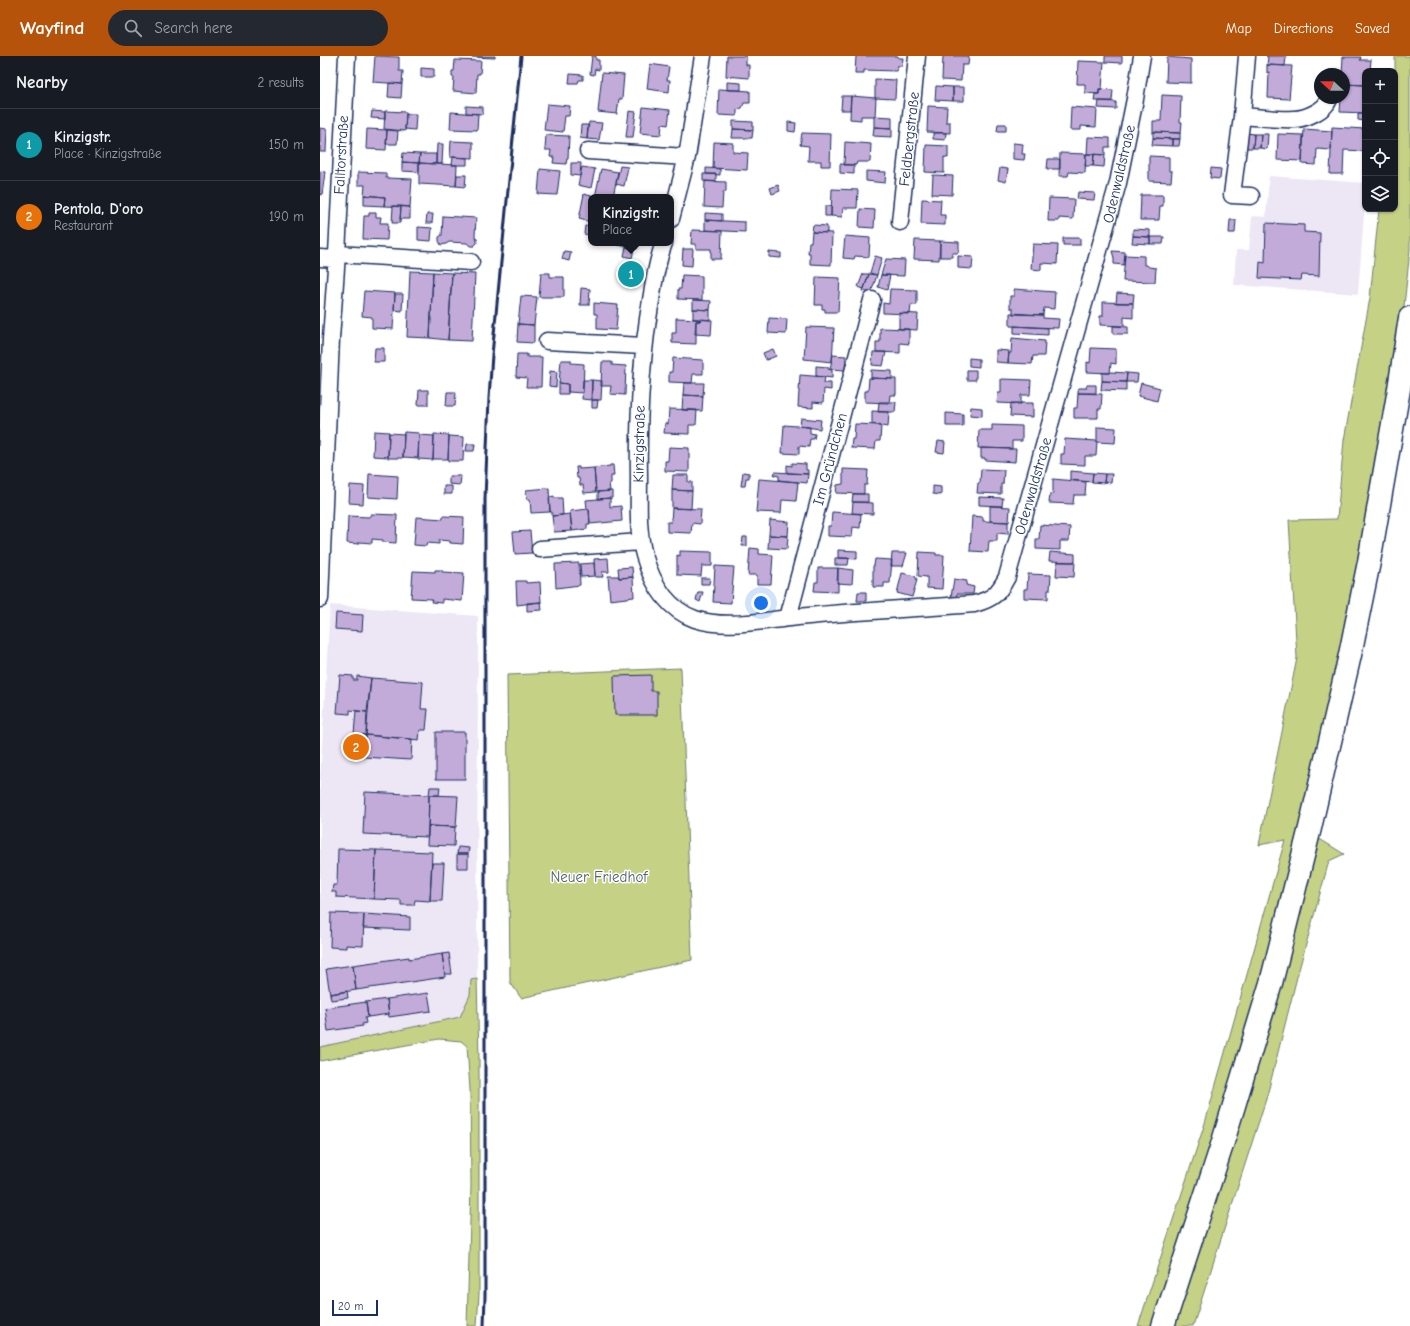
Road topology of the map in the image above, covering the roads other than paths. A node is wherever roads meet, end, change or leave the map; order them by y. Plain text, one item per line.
1 (347, 56) edge
2 (703, 56) edge
3 (917, 56) edge
4 (1142, 56) edge
5 (1247, 56) edge
6 (1326, 104) edge
7 (1242, 116) junction
8 (588, 151) dead end
9 (687, 157) junction
10 (1251, 196) dead end
11 (674, 208) edge
12 (900, 222) dead end
13 (663, 246) edge
14 (337, 257) junction
15 (320, 258) edge
16 (471, 262) dead end
17 (872, 300) dead end
18 (1410, 318) edge
19 (546, 341) dead end
20 (644, 346) junction
21 (641, 542) junction
22 (540, 549) dead end
23 (320, 599) edge
24 (674, 607) joint
25 (788, 618) junction
26 (1164, 1326) edge

1 - 14 street, Falltorstraße
2 - 9 street
3 - 12 street, Feldbergstraße
4 - 25 street, Odenwaldstraße
5 - 7 street
6 - 7 street
7 - 10 street
8 - 9 street
9 - 11 street
13 - 20 street, Kinzigstraße
14 - 15 street
14 - 16 street
14 - 23 street, Falltorstraße
17 - 25 street, Im Gründchen
18 - 26 main road
19 - 20 street
20 - 21 street, Kinzigstraße
21 - 22 street
21 - 24 street, Kinzigstraße
24 - 25 street, Odenwaldstraße

